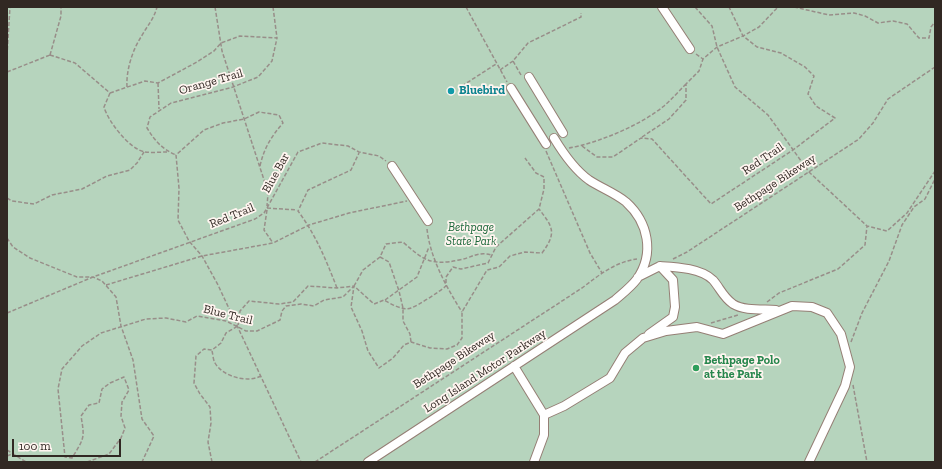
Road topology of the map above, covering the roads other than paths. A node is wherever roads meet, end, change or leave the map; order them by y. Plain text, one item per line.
1 (662, 7) edge
2 (690, 49) road end
3 (526, 78) road end
4 (511, 88) road end
5 (563, 133) dead end
6 (554, 138) dead end
7 (545, 145) road end
8 (392, 166) road end
9 (427, 223) road end
10 (660, 266) junction
11 (638, 277) junction
12 (778, 310) junction
13 (643, 338) junction
14 (514, 366) junction
15 (544, 415) junction
16 (368, 462) edge
17 (534, 462) edge
18 (809, 462) edge

1 - 2 street
3 - 5 street
4 - 7 street
6 - 11 street
8 - 9 street
10 - 11 street
10 - 12 street
10 - 13 street
11 - 14 street, Long Island Motor Parkway
12 - 13 street
12 - 18 street
13 - 15 street
14 - 15 street
14 - 16 street, Long Island Motor Parkway
15 - 17 street

